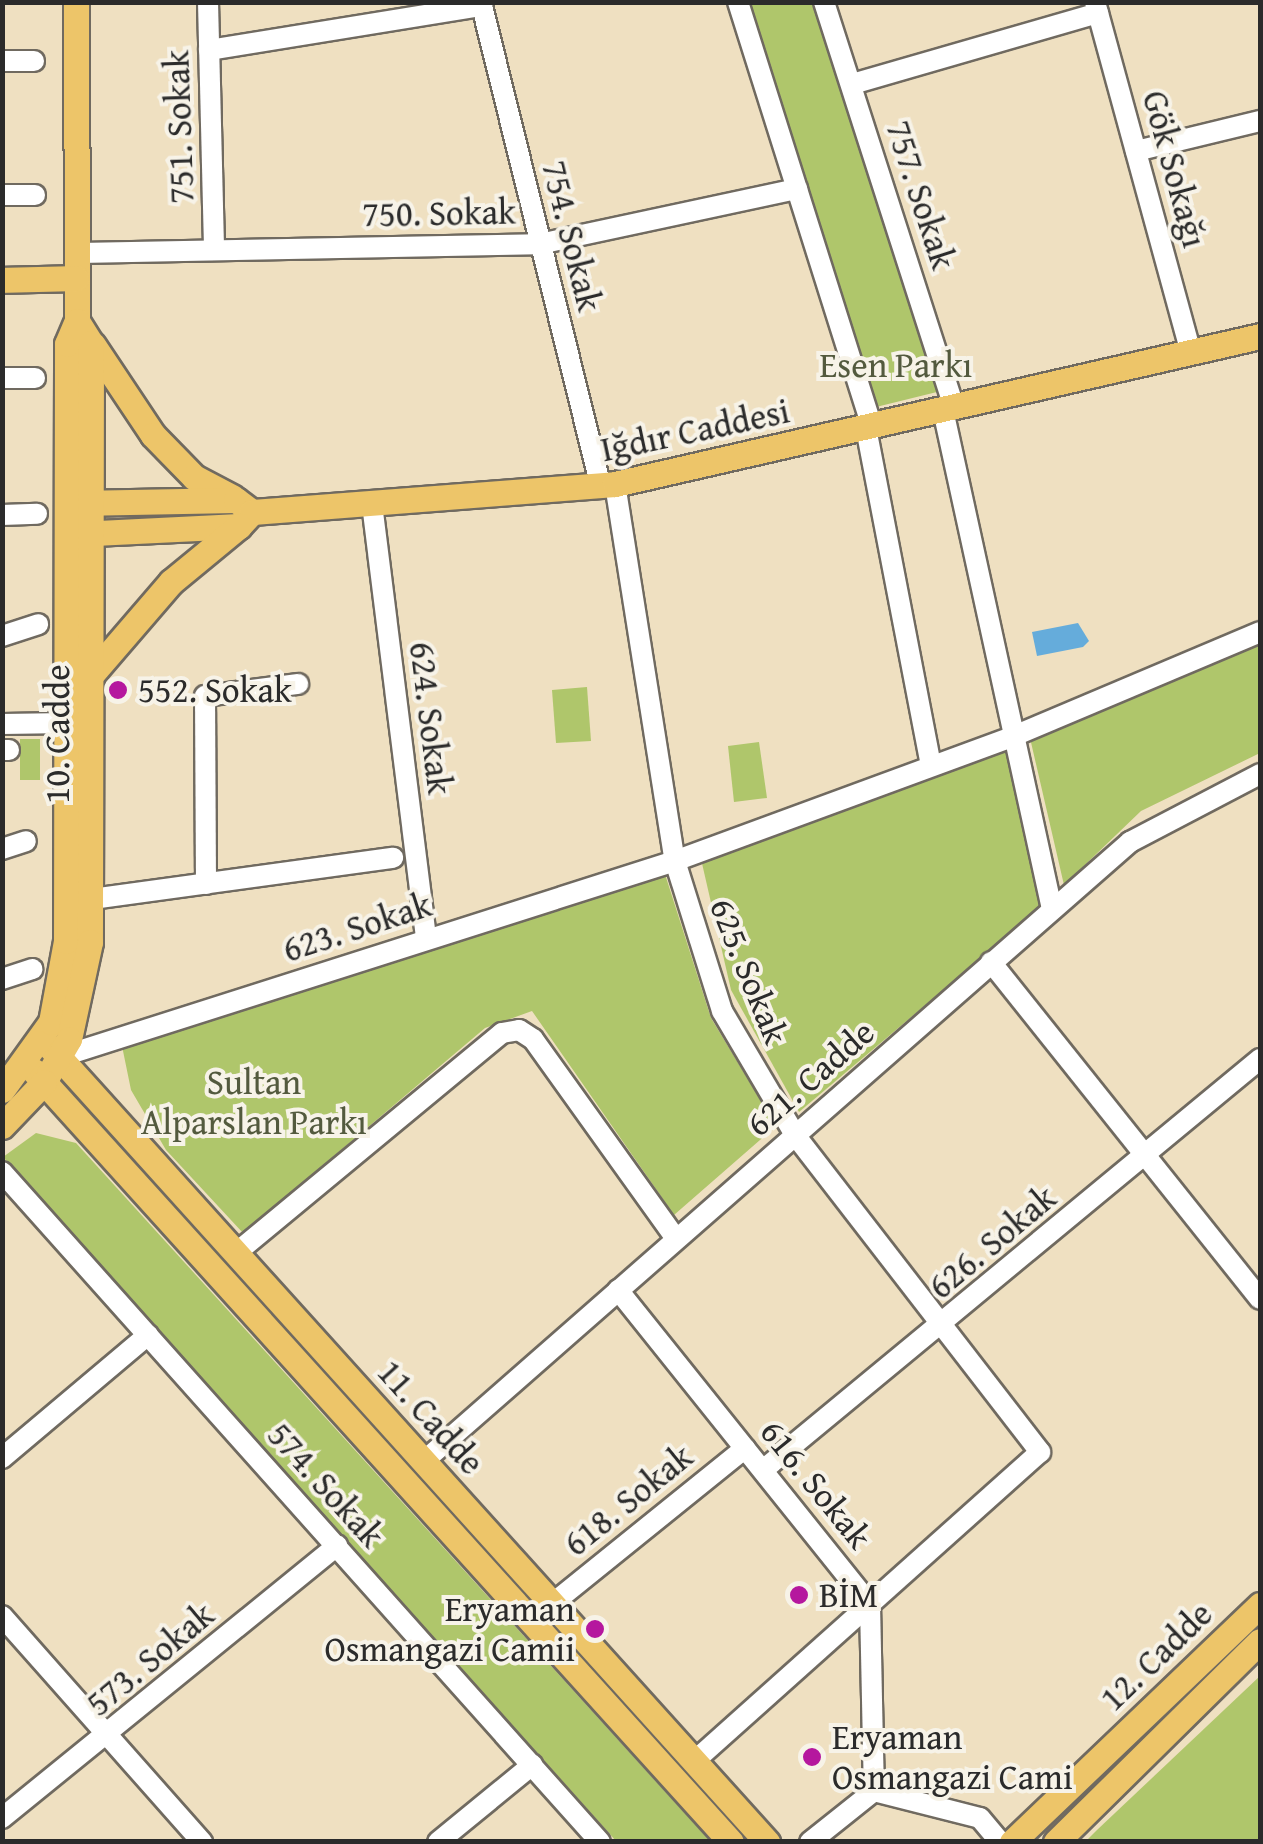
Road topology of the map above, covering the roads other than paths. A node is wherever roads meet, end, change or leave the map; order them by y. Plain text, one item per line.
1 (76, 2) edge
2 (208, 2) edge
3 (738, 2) edge
4 (824, 2) edge
5 (481, 4) edge
6 (1097, 8) edge
7 (209, 50) junction
8 (2, 61) edge
9 (34, 61) dead end
10 (852, 84) junction
11 (1260, 121) edge
12 (1136, 151) junction
13 (797, 190) junction
14 (2, 195) edge
15 (34, 195) dead end
16 (540, 244) junction
17 (214, 250) junction
18 (76, 266) junction
19 (2, 280) edge
20 (77, 321) junction
21 (1260, 336) edge
22 (92, 343) junction
23 (1191, 352) junction
24 (2, 378) edge
25 (35, 378) dead end
26 (948, 409) junction
27 (869, 428) junction
28 (608, 485) junction
29 (80, 503) junction
30 (372, 504) junction
31 (242, 513) junction
32 (37, 514) dead end
33 (2, 516) edge
34 (80, 534) junction
35 (38, 624) dead end
36 (1260, 632) edge
37 (2, 636) edge
38 (92, 675) junction
39 (298, 684) dead end
40 (68, 723) junction
41 (2, 724) edge
42 (1014, 736) junction
43 (931, 766) junction
44 (1260, 774) edge
45 (26, 841) dead end
46 (2, 849) edge
47 (394, 858) dead end
48 (675, 860) junction
49 (206, 884) junction
50 (92, 900) junction
51 (1052, 909) junction
52 (426, 939) junction
53 (990, 962) junction
54 (32, 969) dead end
55 (2, 979) edge
56 (52, 1048) junction
57 (1260, 1059) edge
58 (36, 1073) junction
59 (2, 1090) edge
60 (2, 1126) edge
61 (795, 1135) junction
62 (1145, 1155) junction
63 (2, 1172) edge
64 (676, 1239) junction
65 (236, 1252) junction
66 (618, 1290) junction
67 (1260, 1299) edge
68 (945, 1324) junction
69 (148, 1335) junction
70 (745, 1448) junction
71 (2, 1458) edge
72 (424, 1461) junction
73 (762, 1470) junction
74 (337, 1546) junction
75 (552, 1604) junction
76 (870, 1604) junction
77 (1260, 1605) edge
78 (2, 1616) edge
79 (1260, 1641) edge
80 (109, 1736) junction
81 (694, 1761) junction
82 (532, 1765) junction
83 (874, 1791) junction
84 (2, 1818) edge
85 (202, 1842) edge
86 (438, 1842) edge
87 (600, 1842) edge
88 (731, 1842) edge
89 (767, 1842) edge
90 (810, 1842) edge
91 (1000, 1842) edge
92 (1012, 1842) edge
93 (1056, 1842) edge

1 - 18 main road, 10. Cadde
2 - 7 street, 751. Sokak
3 - 13 street
4 - 10 street, 757. Sokak
5 - 7 street
5 - 16 street, 754. Sokak
6 - 10 street
6 - 12 street, Gök Sokağı
7 - 17 street, 751. Sokak
8 - 9 street
10 - 26 street, 757. Sokak
11 - 12 street
12 - 23 street, Gök Sokağı
13 - 16 street, 750. Sokak
13 - 27 street
14 - 15 street
16 - 17 street, 750. Sokak
16 - 28 street, 754. Sokak
17 - 18 street, 750. Sokak
18 - 19 main road
18 - 20 main road, 10. Cadde
20 - 22 main road
20 - 29 main road, 10. Cadde
21 - 23 main road, Iğdır Caddesi
22 - 29 main road, 10. Cadde
22 - 31 main road
23 - 26 main road, Iğdır Caddesi
24 - 25 street
26 - 27 main road, Iğdır Caddesi
26 - 42 street, 757. Sokak
27 - 28 main road, Iğdır Caddesi
27 - 43 street
28 - 30 main road, Iğdır Caddesi
28 - 48 street, 625. Sokak
29 - 31 main road, Iğdır Caddesi
29 - 34 main road, 10. Cadde
30 - 31 main road, Iğdır Caddesi
30 - 52 street, 624. Sokak
31 - 34 main road, Iğdır Caddesi
31 - 38 main road
32 - 33 street
34 - 38 main road, 10. Cadde
34 - 40 main road, 10. Cadde
35 - 37 street
36 - 42 street, 623. Sokak
38 - 50 main road, 10. Cadde
39 - 49 street
40 - 41 street
40 - 56 main road, 10. Cadde
42 - 43 street, 623. Sokak
42 - 51 street, 757. Sokak
43 - 48 street, 623. Sokak
44 - 51 street, 621. Cadde
45 - 46 street
47 - 49 street
48 - 52 street, 623. Sokak
48 - 61 street, 625. Sokak
49 - 50 street
50 - 56 main road, 10. Cadde
51 - 53 street, 621. Cadde
52 - 56 street, 623. Sokak
53 - 61 street, 621. Cadde
53 - 62 street
54 - 55 street
56 - 58 main road, 10. Cadde
56 - 65 main road, 11. Cadde
57 - 62 street, 626. Sokak
58 - 59 main road, 10. Cadde
58 - 60 main road, 10. Cadde
58 - 88 main road, 11. Cadde
61 - 64 street, 621. Cadde
61 - 68 street, 625. Sokak
62 - 67 street
62 - 68 street, 626. Sokak
63 - 69 street, 574. Sokak
64 - 65 street
64 - 66 street, 621. Cadde
65 - 72 main road, 11. Cadde
66 - 70 street, 616. Sokak
66 - 72 street, 621. Cadde
68 - 73 street, 626. Sokak
68 - 76 street, 625. Sokak
69 - 71 street
69 - 74 street, 574. Sokak
70 - 73 street, 616. Sokak
70 - 75 street, 618. Sokak
72 - 75 main road, 11. Cadde
73 - 76 street, 616. Sokak
74 - 80 street, 573. Sokak
74 - 82 street, 574. Sokak
75 - 81 main road, 11. Cadde
76 - 81 street
76 - 83 street, 616. Sokak
77 - 92 main road, 12. Cadde
78 - 80 street
79 - 93 main road, 12. Cadde
80 - 84 street, 573. Sokak
80 - 85 street
81 - 89 main road, 11. Cadde
82 - 86 street
82 - 87 street, 574. Sokak
83 - 90 street
83 - 91 street

